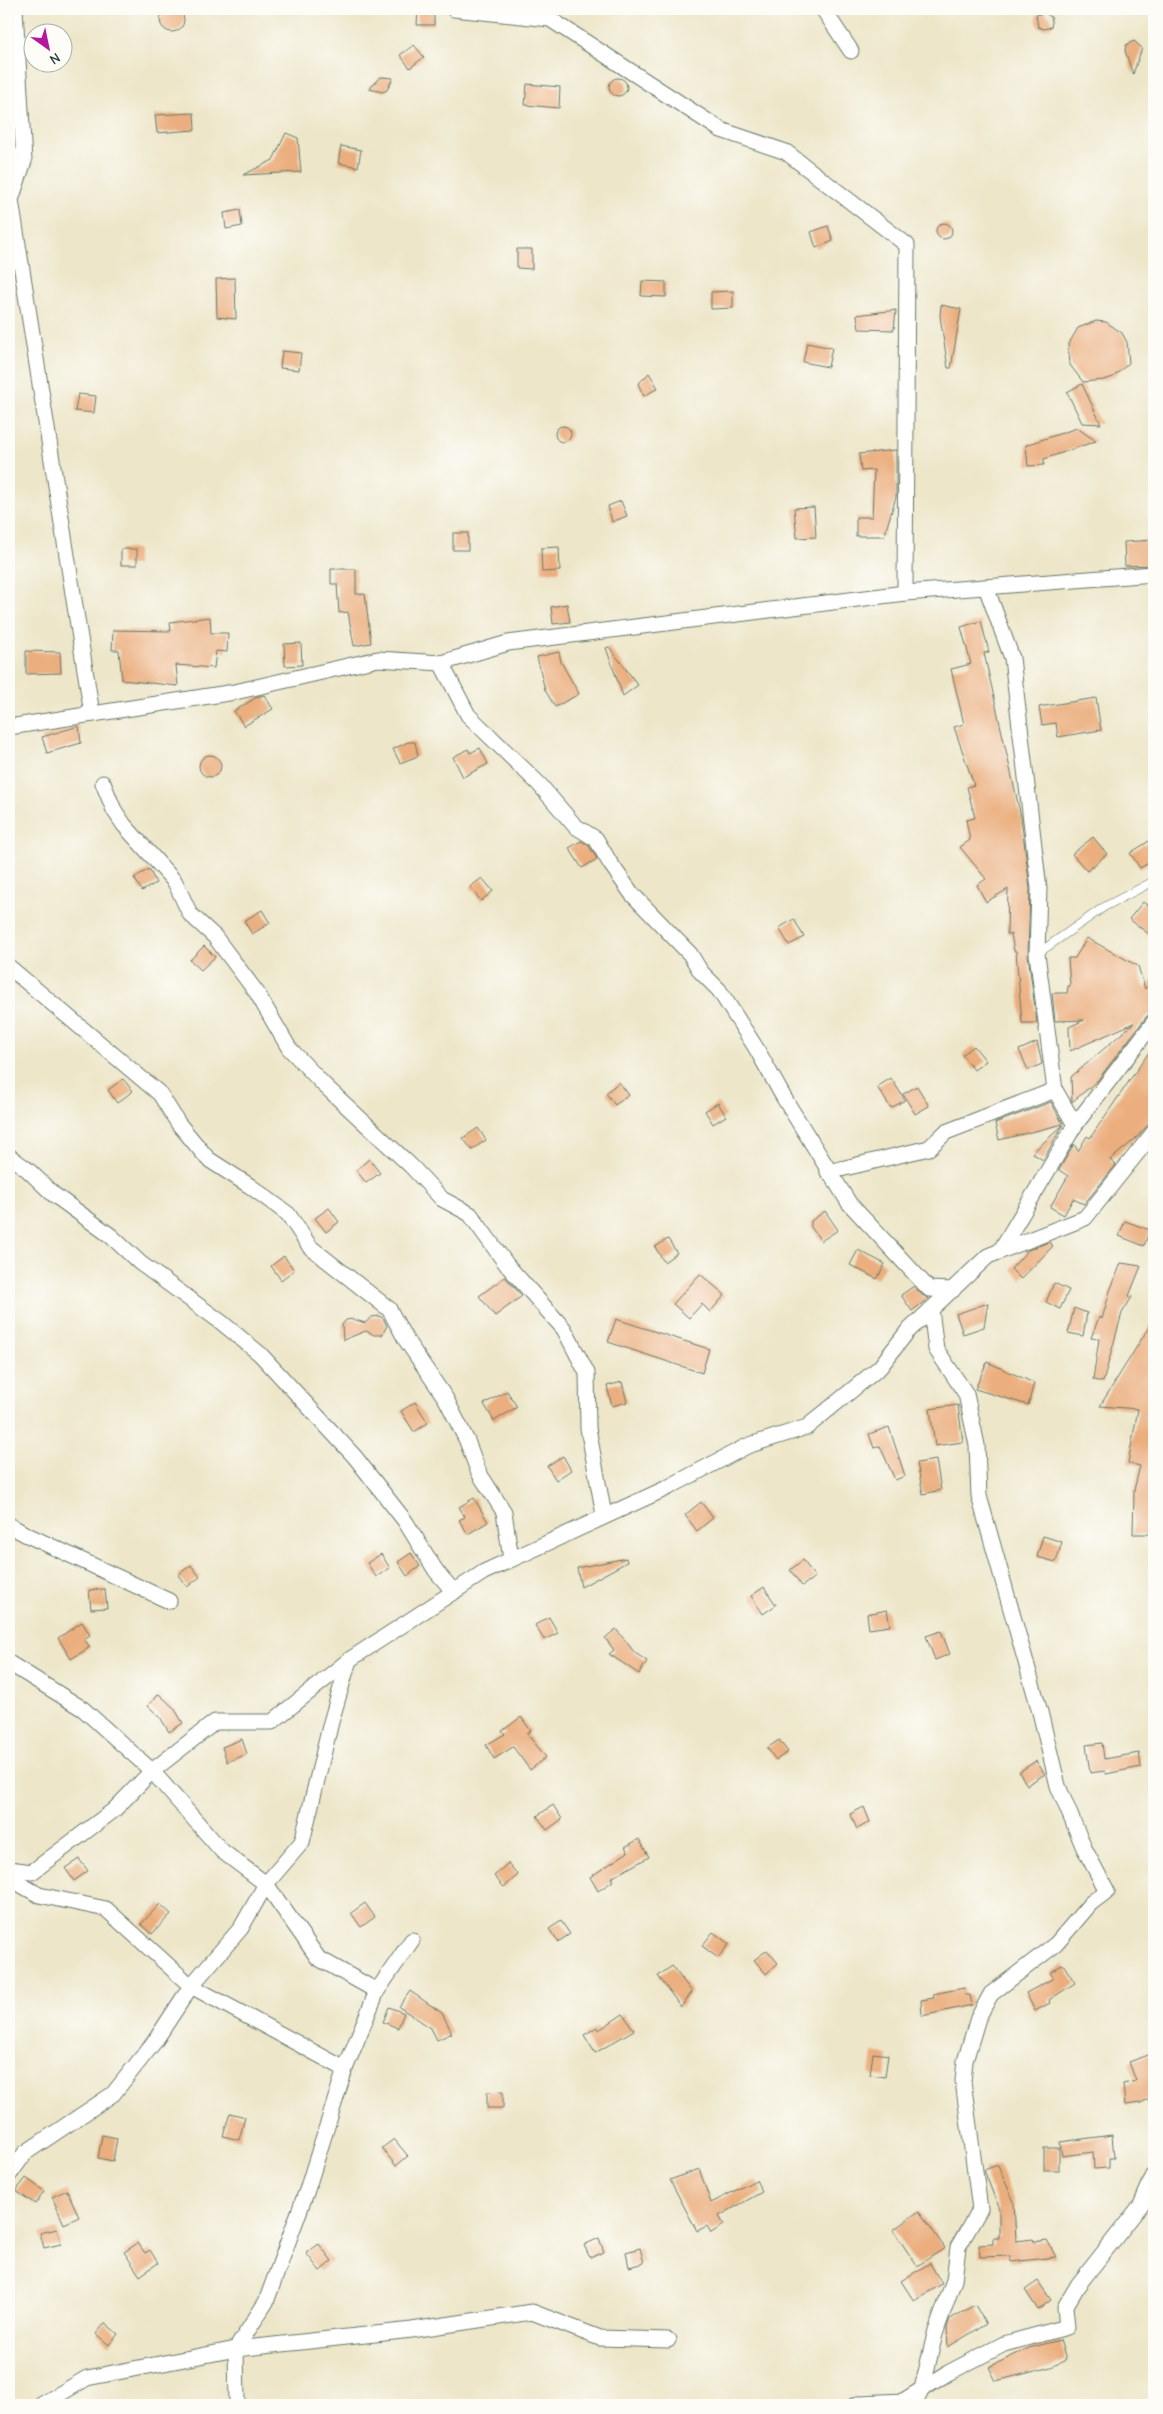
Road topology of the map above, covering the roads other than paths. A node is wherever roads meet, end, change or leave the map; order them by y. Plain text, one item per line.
1 (15, 9) edge
2 (454, 9) edge
3 (823, 9) edge
4 (851, 51) dead end
5 (9, 156) edge
6 (24, 161) junction
7 (1154, 574) edge
8 (986, 587) junction
9 (905, 593) junction
10 (441, 663) junction
11 (92, 714) junction
12 (9, 727) edge
13 (104, 783) dead end
14 (1154, 881) edge
15 (1037, 954) junction
16 (9, 967) edge
17 (1154, 1022) edge
18 (1055, 1090) junction
19 (1075, 1125) junction
20 (1154, 1132) edge
21 (9, 1156) edge
22 (828, 1172) junction
23 (1000, 1251) junction
24 (952, 1290) junction
25 (932, 1310) junction
26 (604, 1515) junction
27 (9, 1525) edge
28 (511, 1559) junction
29 (454, 1592) junction
30 (169, 1601) dead end
31 (349, 1660) junction
32 (9, 1663) edge
33 (152, 1771) junction
34 (9, 1869) edge
35 (9, 1878) edge
36 (266, 1884) junction
37 (412, 1940) dead end
38 (191, 1986) junction
39 (377, 1991) junction
40 (345, 2069) junction
41 (9, 2175) edge
42 (1154, 2175) edge
43 (668, 2340) dead end
44 (236, 2349) junction
45 (922, 2390) junction
46 (42, 2405) edge
47 (236, 2405) edge
48 (855, 2405) edge
49 (914, 2405) edge

1 - 6 street
2 - 9 street
3 - 4 street
5 - 6 street
6 - 11 street
7 - 8 street
8 - 9 street
8 - 15 street
9 - 10 street
10 - 11 street
10 - 22 street
11 - 12 street
13 - 26 street
14 - 15 lane
15 - 18 street
16 - 28 street
17 - 19 street
18 - 19 street
18 - 22 street
19 - 23 street
20 - 23 street
21 - 29 street
22 - 24 street
23 - 24 street
24 - 25 street
25 - 26 street
25 - 45 street
26 - 28 street
27 - 30 street
28 - 29 street
29 - 31 street
31 - 33 street
31 - 36 street
32 - 33 street
33 - 34 street
33 - 36 street
35 - 38 street
36 - 38 street
36 - 39 street
37 - 39 street
38 - 40 street
38 - 41 street
39 - 40 street
40 - 44 street
42 - 45 street
43 - 44 street
44 - 46 street
44 - 47 street
45 - 48 street
45 - 49 street

